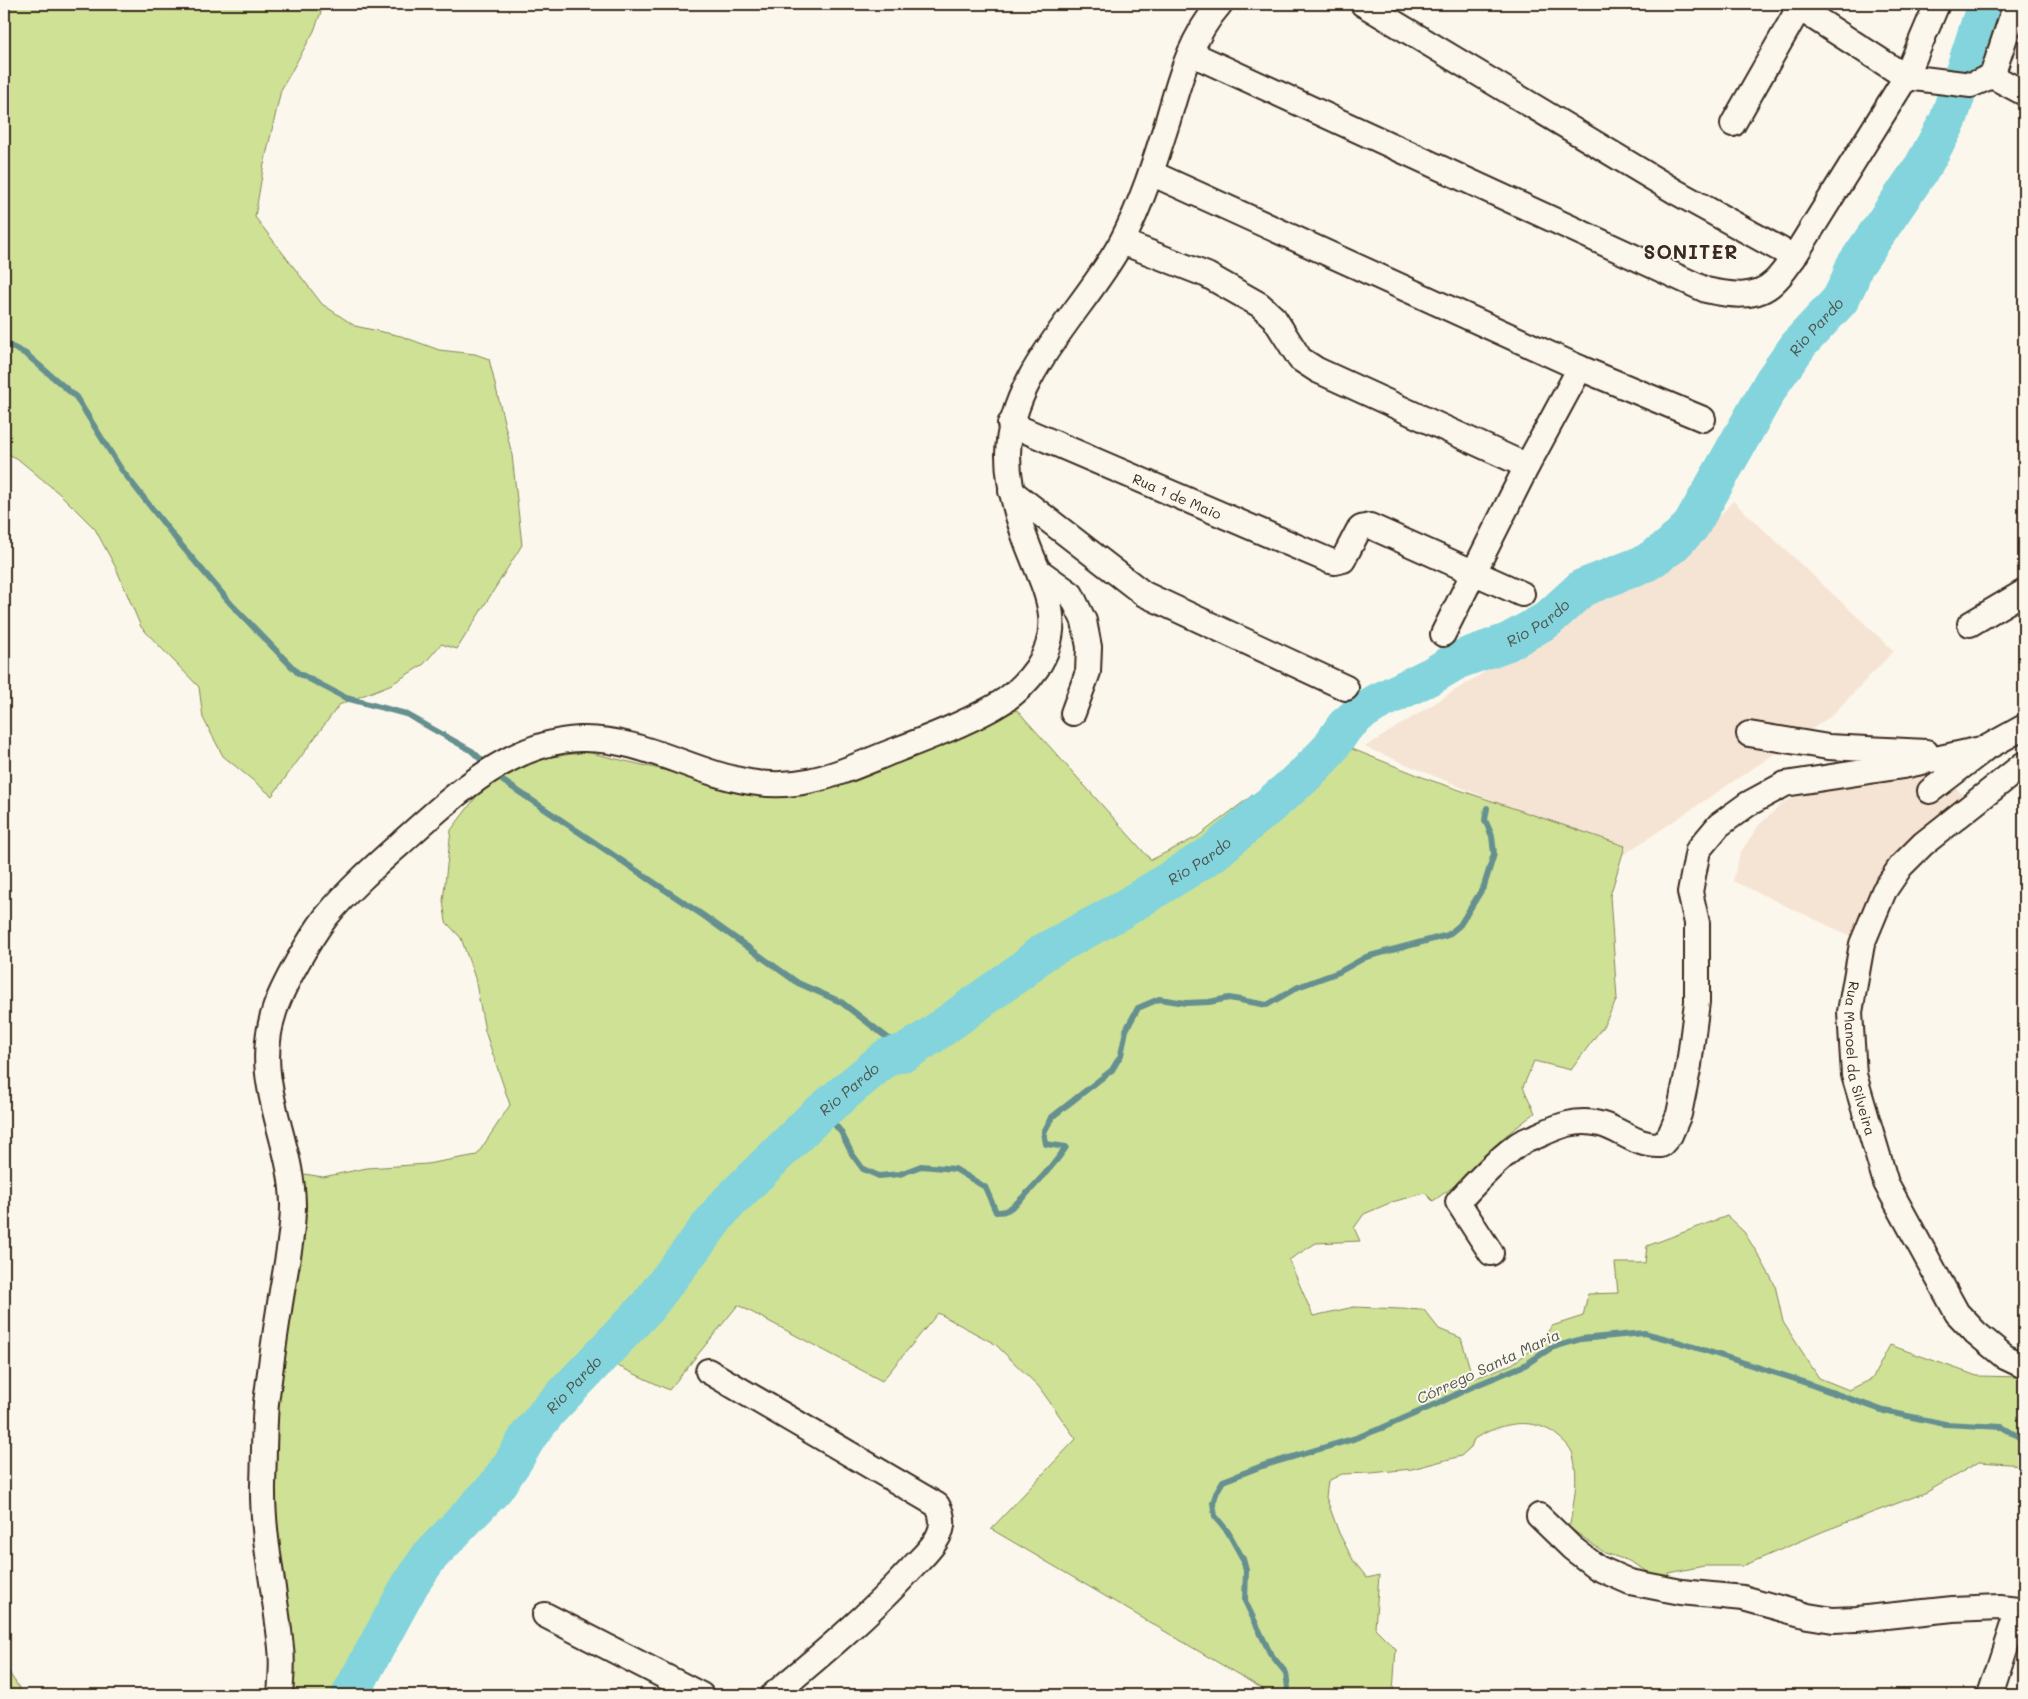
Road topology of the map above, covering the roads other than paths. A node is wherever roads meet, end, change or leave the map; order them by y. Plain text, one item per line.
1 (1220, 4) edge
2 (1363, 4) edge
3 (1937, 4) edge
4 (2016, 4) edge
5 (1796, 6) edge
6 (1190, 52) junction
7 (1992, 76) junction
8 (1906, 77) junction
9 (2024, 93) edge
10 (1733, 124) dead end
11 (1151, 172) junction
12 (1122, 242) junction
13 (1794, 257) junction
14 (1580, 368) junction
15 (1703, 419) dead end
16 (1010, 424) junction
17 (1527, 466) junction
18 (1011, 491) junction
19 (1039, 571) junction
20 (1473, 572) junction
21 (2024, 592) edge
22 (1522, 594) dead end
23 (1970, 624) dead end
24 (1443, 634) dead end
25 (1346, 688) dead end
26 (1073, 713) dead end
27 (2024, 727) edge
28 (1749, 734) dead end
29 (1986, 748) junction
30 (2024, 764) edge
31 (1930, 791) dead end
32 (1491, 1253) dead end
33 (2024, 1366) edge
34 (708, 1371) dead end
35 (1540, 1516) dead end
36 (2021, 1609) edge
37 (545, 1615) dead end
38 (280, 1695) edge
39 (701, 1695) edge
40 (773, 1695) edge
41 (1990, 1695) edge

1 - 6 street
2 - 13 street
3 - 8 street
4 - 7 street
5 - 8 street
5 - 10 street
6 - 11 street
6 - 13 street
7 - 8 street
7 - 9 street
8 - 13 street
11 - 12 street
11 - 14 street
12 - 16 street
12 - 17 street
14 - 15 street
14 - 17 street
16 - 18 street
16 - 20 street, Rua 1 de Maio
17 - 20 street
18 - 19 street
18 - 25 street
19 - 26 street
19 - 38 street
20 - 22 street
20 - 24 street
21 - 23 street
27 - 29 street
28 - 29 street
29 - 31 street
29 - 32 street
30 - 33 street, Rua Manoel da Silveira
34 - 40 street
35 - 36 street
36 - 41 street
37 - 39 street

